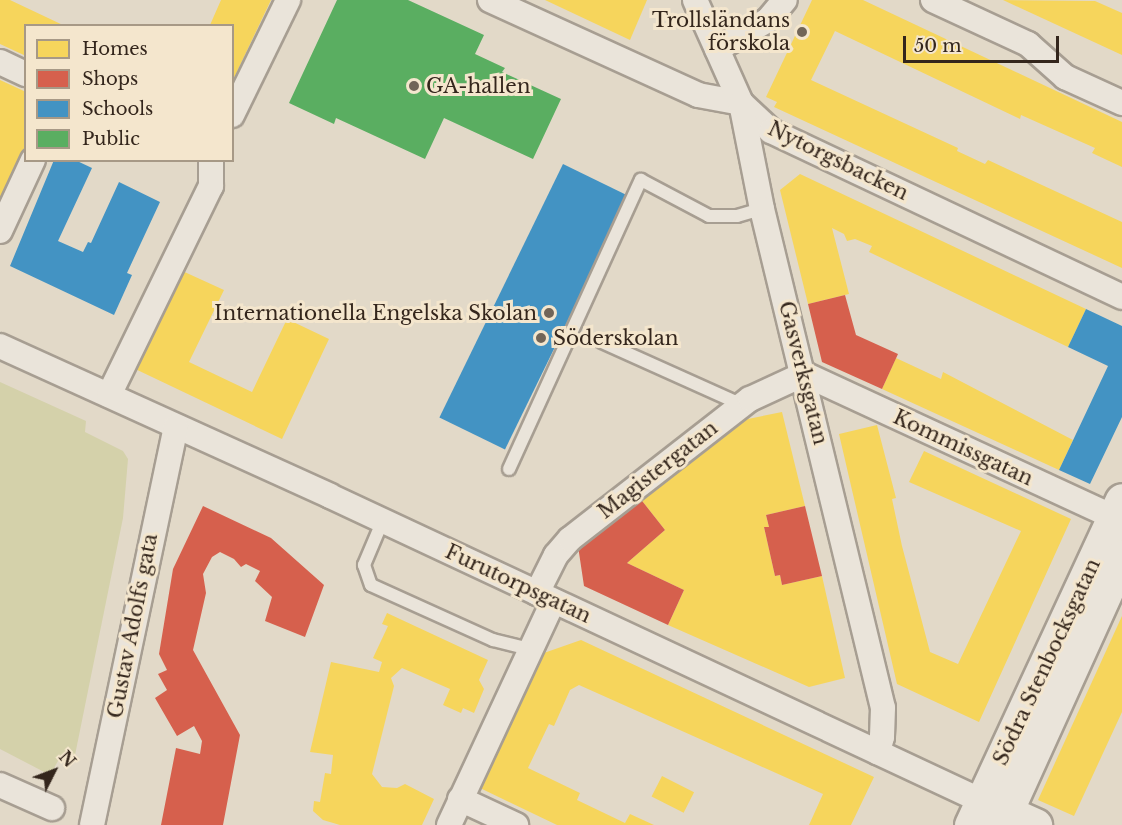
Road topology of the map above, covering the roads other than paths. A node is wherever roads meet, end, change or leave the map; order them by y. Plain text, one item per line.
1 (288, 0) edge
2 (490, 0) edge
3 (695, 0) edge
4 (785, 0) edge
5 (933, 0) edge
6 (717, 49) junction
7 (0, 62) edge
8 (24, 73) edge
9 (741, 103) junction
10 (1122, 104) edge
11 (234, 111) edge
12 (32, 162) edge
13 (211, 162) edge
14 (762, 209) junction
15 (0, 231) edge
16 (1122, 297) edge
17 (602, 342) dead end
18 (0, 346) edge
19 (804, 374) junction
20 (108, 395) junction
21 (742, 405) junction
22 (176, 427) junction
23 (508, 469) dead end
24 (1119, 513) edge
25 (383, 520) junction
26 (1122, 556) edge
27 (545, 597) junction
28 (531, 649) junction
29 (878, 752) junction
30 (0, 785) edge
31 (460, 799) junction
32 (52, 808) dead end
33 (989, 816) edge
34 (92, 825) edge
35 (448, 825) edge
36 (516, 825) edge
37 (1035, 825) edge

1 - 11 street
2 - 9 street
3 - 6 street, Gasverksgatan
4 - 6 street
5 - 10 street
6 - 9 street, Gasverksgatan
7 - 8 street
9 - 14 street, Gasverksgatan
9 - 16 street, Nytorgsbacken
12 - 15 street
13 - 20 street
14 - 19 street, Gasverksgatan
14 - 23 lane
17 - 21 lane
18 - 20 street, Furutorpsgatan
19 - 21 street, Magistergatan
19 - 24 street, Kommissgatan
19 - 29 street, Gasverksgatan
20 - 22 street, Furutorpsgatan
21 - 27 street, Magistergatan
22 - 25 street, Furutorpsgatan
22 - 34 street, Gustav Adolfs gata
24 - 33 main road, Södra Stenbocksgatan
25 - 27 street, Furutorpsgatan
25 - 28 lane
26 - 33 main road, Södra Stenbocksgatan
27 - 28 street, Magistergatan
27 - 29 street, Furutorpsgatan
28 - 31 street, Magistergatan
29 - 33 street, Furutorpsgatan
30 - 32 street
31 - 35 street, Magistergatan
31 - 36 street
33 - 37 main road, Furutorpsgatan

